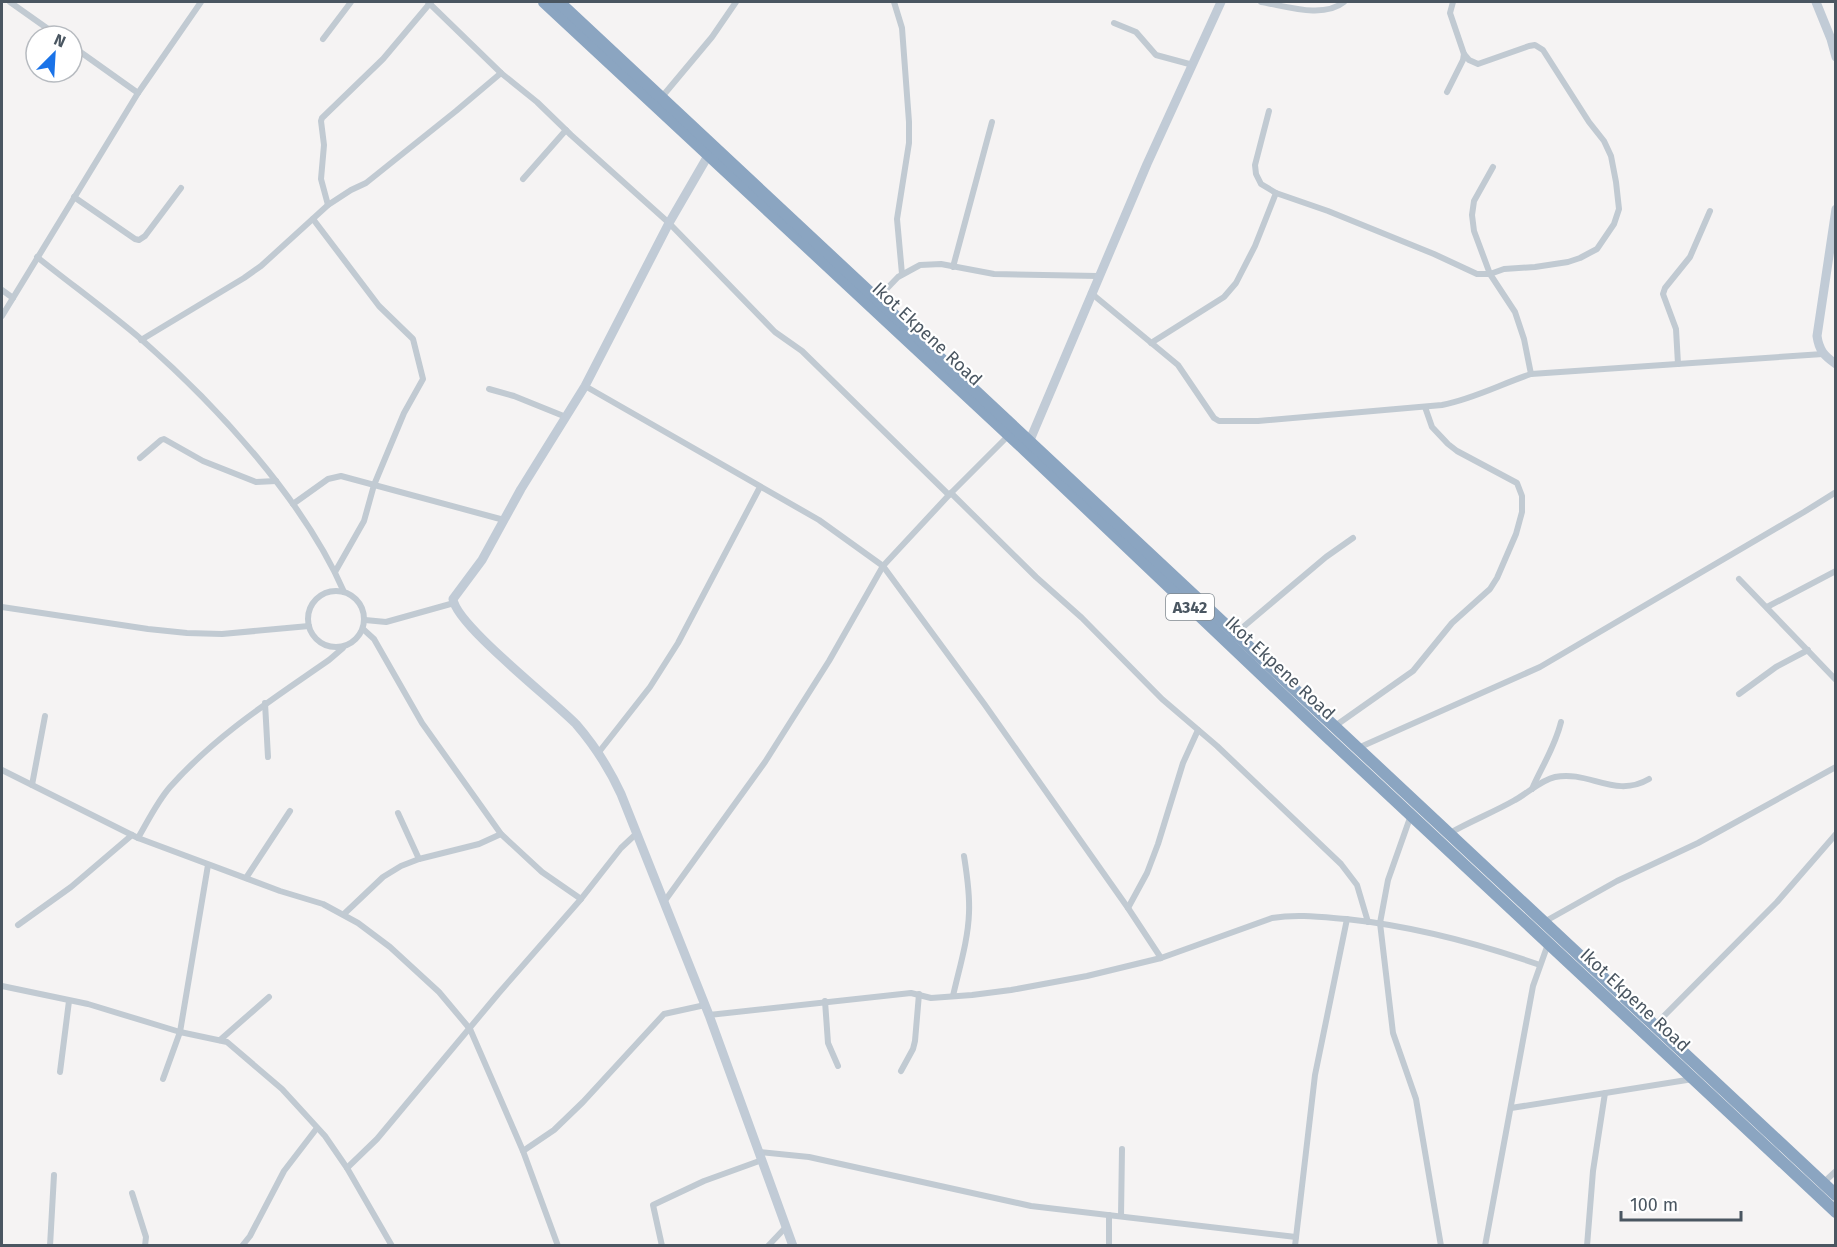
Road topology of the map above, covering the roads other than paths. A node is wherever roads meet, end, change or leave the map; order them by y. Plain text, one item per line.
1 (10, 2) edge
2 (201, 2) edge
3 (351, 2) edge
4 (430, 2) edge
5 (544, 2) edge
6 (559, 2) edge
7 (736, 2) edge
8 (894, 2) edge
9 (1221, 2) edge
10 (1261, 2) edge
11 (1344, 2) edge
12 (1453, 2) edge
13 (1817, 2) edge
14 (1114, 23) dead end
15 (41, 24) edge
16 (323, 39) dead end
17 (1464, 54) junction
18 (84, 55) edge
19 (1836, 57) edge
20 (1193, 65) junction
21 (501, 73) junction
22 (1447, 92) dead end
23 (138, 93) junction
24 (658, 101) junction
25 (1269, 111) dead end
26 (992, 122) dead end
27 (566, 130) junction
28 (709, 154) junction
29 (1493, 167) dead end
30 (523, 179) dead end
31 (181, 188) dead end
32 (1276, 193) junction
33 (74, 197) junction
34 (328, 205) junction
35 (1836, 209) edge
36 (1710, 211) dead end
37 (313, 219) junction
38 (669, 223) junction
39 (37, 257) junction
40 (953, 267) junction
41 (902, 274) junction
42 (1490, 274) junction
43 (1098, 276) junction
44 (2, 290) edge
45 (1091, 293) junction
46 (13, 298) junction
47 (873, 302) junction
48 (2, 316) edge
49 (141, 340) junction
50 (1151, 343) junction
51 (1823, 354) junction
52 (1678, 364) junction
53 (1836, 364) edge
54 (1531, 374) junction
55 (585, 386) junction
56 (489, 389) dead end
57 (1425, 407) junction
58 (566, 417) junction
59 (1009, 435) junction
60 (1030, 440) junction
61 (140, 458) dead end
62 (276, 482) junction
63 (374, 485) junction
64 (760, 487) junction
65 (1836, 492) edge
66 (950, 494) junction
67 (293, 504) junction
68 (504, 520) junction
69 (1353, 538) dead end
70 (883, 566) junction
71 (1836, 571) edge
72 (335, 572) junction
73 (1739, 579) dead end
74 (344, 592) junction
75 (454, 603) junction
76 (2, 607) edge
77 (1767, 607) junction
78 (365, 620) junction
79 (309, 626) junction
80 (363, 629) junction
81 (1236, 633) junction
82 (343, 648) junction
83 (1808, 650) junction
84 (1836, 680) edge
85 (1739, 694) dead end
86 (265, 703) junction
87 (45, 716) dead end
88 (1561, 722) dead end
89 (1335, 726) junction
90 (1198, 730) junction
91 (1359, 748) junction
92 (599, 753) junction
93 (268, 757) dead end
94 (1836, 767) edge
95 (2, 770) edge
96 (1649, 779) dead end
97 (32, 785) junction
98 (1532, 789) junction
99 (290, 811) dead end
100 (398, 813) dead end
101 (1411, 815) junction
102 (637, 833) junction
103 (501, 834) junction
104 (1450, 834) junction
105 (1836, 834) edge
106 (135, 837) junction
107 (964, 856) dead end
108 (419, 859) junction
109 (208, 865) junction
110 (246, 878) junction
111 (581, 899) junction
112 (664, 902) junction
113 (1128, 908) junction
114 (344, 914) junction
115 (1347, 919) junction
116 (1368, 921) junction
117 (1544, 922) junction
118 (1380, 923) junction
119 (18, 925) dead end
120 (1549, 944) junction
121 (1161, 958) junction
122 (1540, 965) junction
123 (2, 986) edge
124 (919, 994) junction
125 (953, 996) junction
126 (269, 997) dead end
127 (69, 1001) junction
128 (825, 1001) junction
129 (705, 1005) junction
130 (709, 1015) junction
131 (1654, 1025) junction
132 (470, 1029) junction
133 (180, 1032) junction
134 (220, 1040) junction
135 (838, 1066) dead end
136 (901, 1071) dead end
137 (60, 1072) dead end
138 (163, 1079) dead end
139 (1693, 1079) junction
140 (1605, 1093) junction
141 (1511, 1108) junction
142 (317, 1128) junction
143 (1122, 1149) dead end
144 (523, 1151) junction
145 (761, 1156) junction
146 (347, 1168) junction
147 (1836, 1171) edge
148 (54, 1175) dead end
149 (1817, 1186) junction
150 (132, 1193) dead end
151 (1836, 1195) edge
152 (1836, 1212) edge
153 (1109, 1215) junction
154 (1121, 1216) junction
155 (786, 1227) junction
156 (1296, 1237) junction
157 (50, 1245) edge
158 (145, 1245) edge
159 (242, 1245) edge
160 (392, 1245) edge
161 (558, 1245) edge
162 (662, 1245) edge
163 (768, 1245) edge
164 (793, 1245) edge
165 (1109, 1245) edge
166 (1295, 1245) edge
167 (1441, 1245) edge
168 (1485, 1245) edge
169 (1587, 1245) edge

1 - 15 street
2 - 23 street
3 - 16 street
4 - 21 street
4 - 34 street
5 - 24 highway, Ikot Ekpene Road / A342
6 - 24 highway, Ikot Ekpene Road / A342
7 - 24 street
8 - 41 street
9 - 20 street
10 - 11 street
12 - 17 street
13 - 19 street
14 - 20 street
17 - 22 street
17 - 42 street
18 - 23 street
20 - 43 street
21 - 27 street
21 - 34 street
23 - 33 street
24 - 28 highway, Ikot Ekpene Road / A342
24 - 47 highway, Ikot Ekpene Road / A342
25 - 32 street
26 - 40 street
27 - 30 street
27 - 38 street
28 - 38 street
28 - 47 highway, Ikot Ekpene Road / A342
29 - 42 street
31 - 33 street
32 - 42 street
32 - 50 street
33 - 39 street
34 - 37 street
35 - 51 street
36 - 52 street
37 - 49 street
37 - 63 street
38 - 55 street
38 - 66 street
39 - 46 street
39 - 49 street
40 - 41 street
40 - 43 street
41 - 47 street
42 - 54 street
43 - 45 street
44 - 46 street
45 - 50 street
45 - 60 street
46 - 48 street
47 - 59 highway, Ikot Ekpene Road / A342
47 - 60 highway, Ikot Ekpene Road / A342
49 - 62 street
50 - 57 street
51 - 52 street
51 - 53 street
52 - 54 street
54 - 57 street
55 - 58 street
55 - 64 street
56 - 58 street
57 - 89 street
58 - 68 street
59 - 66 street
59 - 101 highway, Ikot Ekpene Road / A342
60 - 81 highway, Ikot Ekpene Road / A342
61 - 62 street
62 - 67 street
63 - 67 street
63 - 68 street
63 - 72 street
64 - 70 street
64 - 92 street
65 - 91 street
66 - 70 street
66 - 90 street
67 - 72 street
68 - 75 street
69 - 81 street
70 - 112 street
70 - 113 street
71 - 77 street
72 - 74 street
73 - 77 street
74 - 78 street
74 - 79 street
75 - 78 street
75 - 92 street
76 - 79 street
77 - 83 street
78 - 80 street
79 - 82 street
80 - 82 street
80 - 103 street
81 - 89 highway, Ikot Ekpene Road / A342
82 - 86 street
83 - 84 street
83 - 85 street
86 - 93 street
86 - 106 street
87 - 97 street
88 - 98 street
89 - 91 highway, Ikot Ekpene Road / A342
90 - 113 street
90 - 116 street
91 - 104 highway, Ikot Ekpene Road / A342
92 - 102 street
94 - 117 street
95 - 97 street
96 - 98 street
97 - 106 street
98 - 104 street
99 - 110 street
100 - 108 street
101 - 118 street
101 - 120 highway, Ikot Ekpene Road / A342
102 - 111 street
102 - 112 street
103 - 108 street
103 - 111 street
104 - 117 highway, Ikot Ekpene Road / A342
105 - 131 street
106 - 109 street
106 - 119 street
107 - 125 street
108 - 114 street
109 - 110 street
109 - 133 street
110 - 114 street
111 - 132 street
112 - 129 street
113 - 121 street
114 - 132 street
115 - 116 street
115 - 121 street
115 - 156 street
116 - 118 street
117 - 131 highway, Ikot Ekpene Road / A342
118 - 122 street
118 - 167 street
120 - 122 street
120 - 139 highway, Ikot Ekpene Road / A342
121 - 125 street
122 - 141 street
123 - 127 street
124 - 125 street
124 - 128 street
124 - 136 street
126 - 134 street
127 - 133 street
127 - 137 street
128 - 130 street
128 - 135 street
129 - 130 street
129 - 144 street
130 - 145 street
131 - 149 highway, Ikot Ekpene Road / A342
132 - 144 street
132 - 146 street
133 - 134 street
133 - 138 street
134 - 142 street
139 - 140 street
139 - 149 highway, Ikot Ekpene Road / A342
140 - 141 street
140 - 169 street
141 - 168 street
142 - 146 street
142 - 159 street
143 - 154 street
144 - 161 street
145 - 153 street
145 - 155 street
145 - 162 street
146 - 160 street
147 - 149 street
148 - 157 street
149 - 151 highway, Ikot Ekpene Road / A342
149 - 152 highway, Ikot Ekpene Road / A342
150 - 158 street
153 - 154 street
153 - 165 street
154 - 156 street
155 - 163 street
155 - 164 street
156 - 166 street

